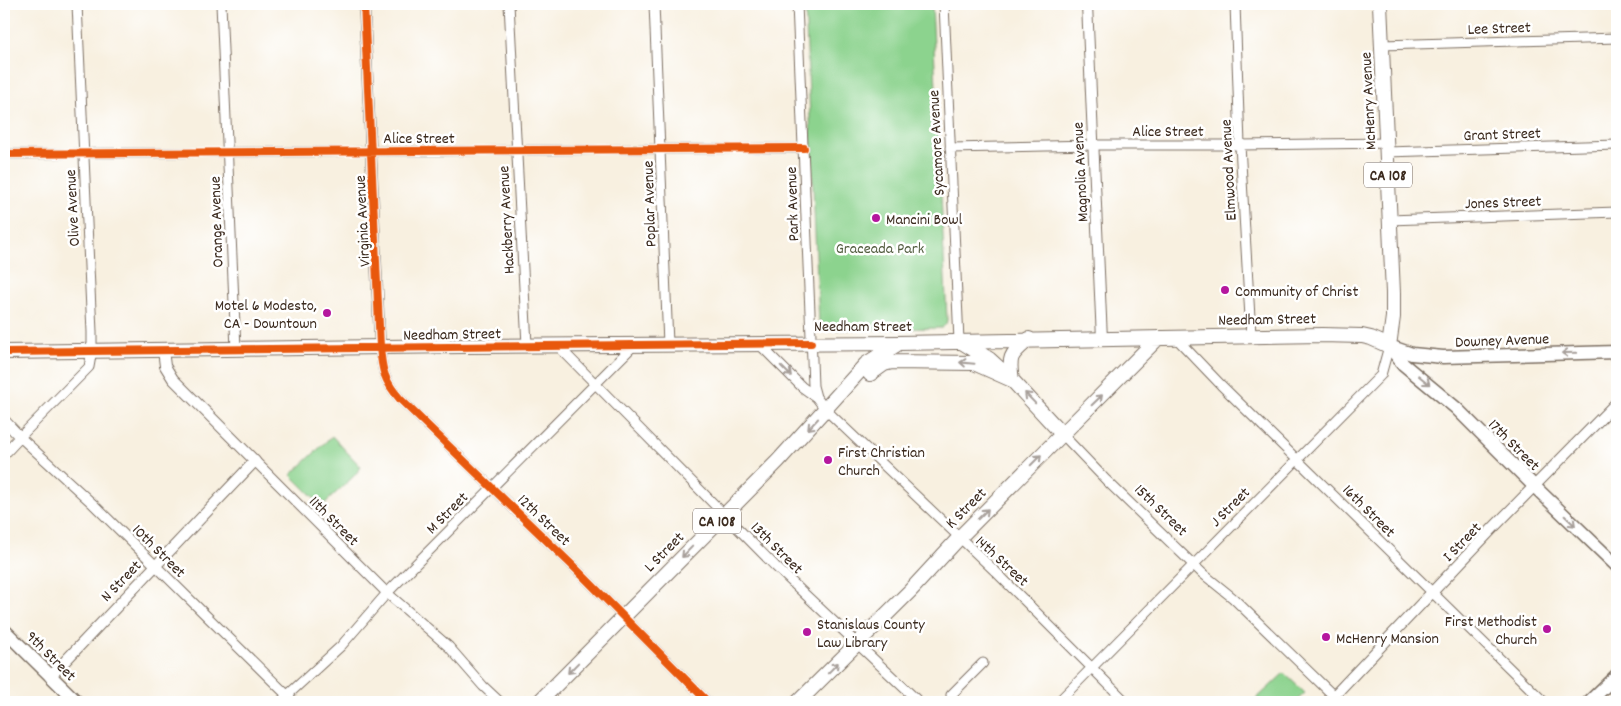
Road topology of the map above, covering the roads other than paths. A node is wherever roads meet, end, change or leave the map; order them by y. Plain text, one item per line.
1 (77, 4) edge
2 (221, 4) edge
3 (364, 4) edge
4 (509, 4) edge
5 (654, 4) edge
6 (798, 4) edge
7 (944, 4) edge
8 (1087, 4) edge
9 (1235, 4) edge
10 (1380, 4) edge
11 (1617, 38) edge
12 (1382, 45) junction
13 (1093, 145) junction
14 (1240, 145) junction
15 (1617, 145) edge
16 (1387, 147) junction
17 (804, 148) junction
18 (950, 148) junction
19 (661, 149) junction
20 (517, 150) junction
21 (371, 151) junction
22 (227, 152) junction
23 (4, 154) edge
24 (84, 154) junction
25 (1617, 212) edge
26 (1389, 220) junction
27 (1251, 335) junction
28 (1158, 338) junction
29 (1176, 338) junction
30 (1029, 339) junction
31 (1102, 339) junction
32 (959, 341) junction
33 (758, 343) junction
34 (811, 343) junction
35 (899, 343) junction
36 (668, 344) junction
37 (527, 345) junction
38 (557, 345) junction
39 (634, 345) junction
40 (1389, 346) junction
41 (380, 347) junction
42 (236, 348) junction
43 (92, 350) junction
44 (164, 350) junction
45 (4, 352) edge
46 (1617, 352) edge
47 (1012, 380) junction
48 (852, 381) junction
49 (595, 383) junction
50 (816, 397) junction
51 (1617, 402) edge
52 (826, 410) junction
53 (4, 420) edge
54 (1062, 434) junction
55 (20, 437) junction
56 (4, 454) edge
57 (1296, 458) junction
58 (255, 462) junction
59 (492, 486) junction
60 (1535, 487) junction
61 (724, 514) junction
62 (959, 538) junction
63 (1193, 564) junction
64 (155, 565) junction
65 (1617, 566) edge
66 (1433, 592) junction
67 (387, 593) junction
68 (623, 617) junction
69 (4, 630) edge
70 (856, 643) junction
71 (983, 663) dead end
72 (1092, 667) junction
73 (1617, 675) edge
74 (50, 677) junction
75 (286, 695) junction
76 (1334, 700) edge
77 (77, 702) edge
78 (280, 702) edge
79 (294, 702) edge
80 (500, 702) edge
81 (539, 702) edge
82 (708, 702) edge
83 (798, 702) edge
84 (919, 702) edge
85 (954, 702) edge
86 (1058, 702) edge
87 (1126, 702) edge
88 (1544, 702) edge
89 (1589, 702) edge

1 - 24 street, Olive Avenue
2 - 22 street, Orange Avenue
3 - 21 street, Virginia Avenue
4 - 20 street, Hackberry Avenue
5 - 19 street, Poplar Avenue
6 - 17 street, Park Avenue
7 - 18 street, Sycamore Avenue
8 - 13 street, Magnolia Avenue
9 - 14 street, Elmwood Avenue
10 - 12 main road, McHenry Avenue / CA 108
11 - 12 street, Lee Street
12 - 16 main road, McHenry Avenue / CA 108
13 - 14 street, Alice Street
13 - 18 street, Alice Street
13 - 31 street, Magnolia Avenue
14 - 16 street, Alice Street
14 - 27 street, Elmwood Avenue
15 - 16 street, Grant Street
16 - 26 main road, McHenry Avenue / CA 108
17 - 19 street, Alice Street
17 - 34 street, Park Avenue
18 - 32 street, Sycamore Avenue
19 - 20 street, Alice Street
19 - 36 street, Poplar Avenue
20 - 21 street, Alice Street
20 - 37 street, Hackberry Avenue
21 - 22 street, Alice Street
21 - 41 street, Virginia Avenue
22 - 24 street, Alice Street
22 - 42 street, Orange Avenue
23 - 24 street, Alice Street
24 - 43 street, Olive Avenue
25 - 26 street, Jones Street
26 - 40 main road, McHenry Avenue / CA 108
27 - 29 main road, Needham Street
27 - 40 main road, Needham Street
28 - 29 main road, Needham Street
28 - 31 main road, Needham Street
54 -> 28 main road, K Street
29 - 57 street, 16th Street
30 - 31 main road, Needham Street
30 - 32 main road, Needham Street
30 - 47 main road
32 - 35 main road, Needham Street
32 - 47 main road, 15th Street
33 - 34 main road, Needham Street
33 - 36 main road, Needham Street
33 -> 50 street, 14th Street
34 - 35 main road, Needham Street
34 - 50 street, 14th Street
35 - 48 main road, L Street / CA 108
36 - 39 main road, Needham Street
37 - 38 main road, Needham Street
37 - 41 main road, Needham Street
38 - 39 main road, Needham Street
38 - 49 street, 13th Street
39 - 49 street, M Street
46 -> 40 main road, Downey Avenue
40 - 57 street, J Street
40 -> 60 main road, 17th Street
41 - 42 main road, Needham Street
41 - 59 street, 12th Street
42 - 44 main road, Needham Street
43 - 44 main road, Needham Street
43 - 45 main road, Needham Street
43 - 55 street
44 - 58 street, 11th Street
47 -> 48 main road
54 -> 47 main road, 15th Street
48 - 52 main road, L Street / CA 108
49 - 59 street, M Street
49 - 61 street, 13th Street
50 - 52 street, 14th Street
51 - 60 street, I Street
52 -> 61 main road, L Street / CA 108
52 - 62 street, 14th Street
53 - 55 street, 10th Street
62 -> 54 main road, K Street
54 - 63 street, 15th Street
55 - 56 street
55 - 64 street, 10th Street
57 - 63 street, J Street
57 - 66 street, 16th Street
58 - 64 street, N Street
58 - 67 street, 11th Street
59 - 67 street, M Street
59 - 68 street, 12th Street
60 -> 65 main road, 17th Street
60 - 66 street, I Street
61 -> 68 main road, L Street / CA 108
61 - 70 street, 13th Street
62 - 70 main road, K Street
62 - 72 street, 14th Street
63 - 72 street, J Street
63 - 76 street, 15th Street
64 - 74 street, N Street
64 - 75 street, 10th Street
66 - 76 street, I Street
66 - 88 street, 16th Street
67 - 75 street, M Street
67 - 80 street, 11th Street
68 -> 81 main road, L Street / CA 108
68 - 82 street, 12th Street
69 - 74 main road, 9th Street
83 -> 70 main road, K Street
70 - 84 street, 13th Street
71 - 85 street
72 - 86 street, J Street
72 - 87 street, 14th Street
73 - 89 main road
74 - 77 main road, 9th Street
75 - 78 street, M Street
75 - 79 street, 10th Street

